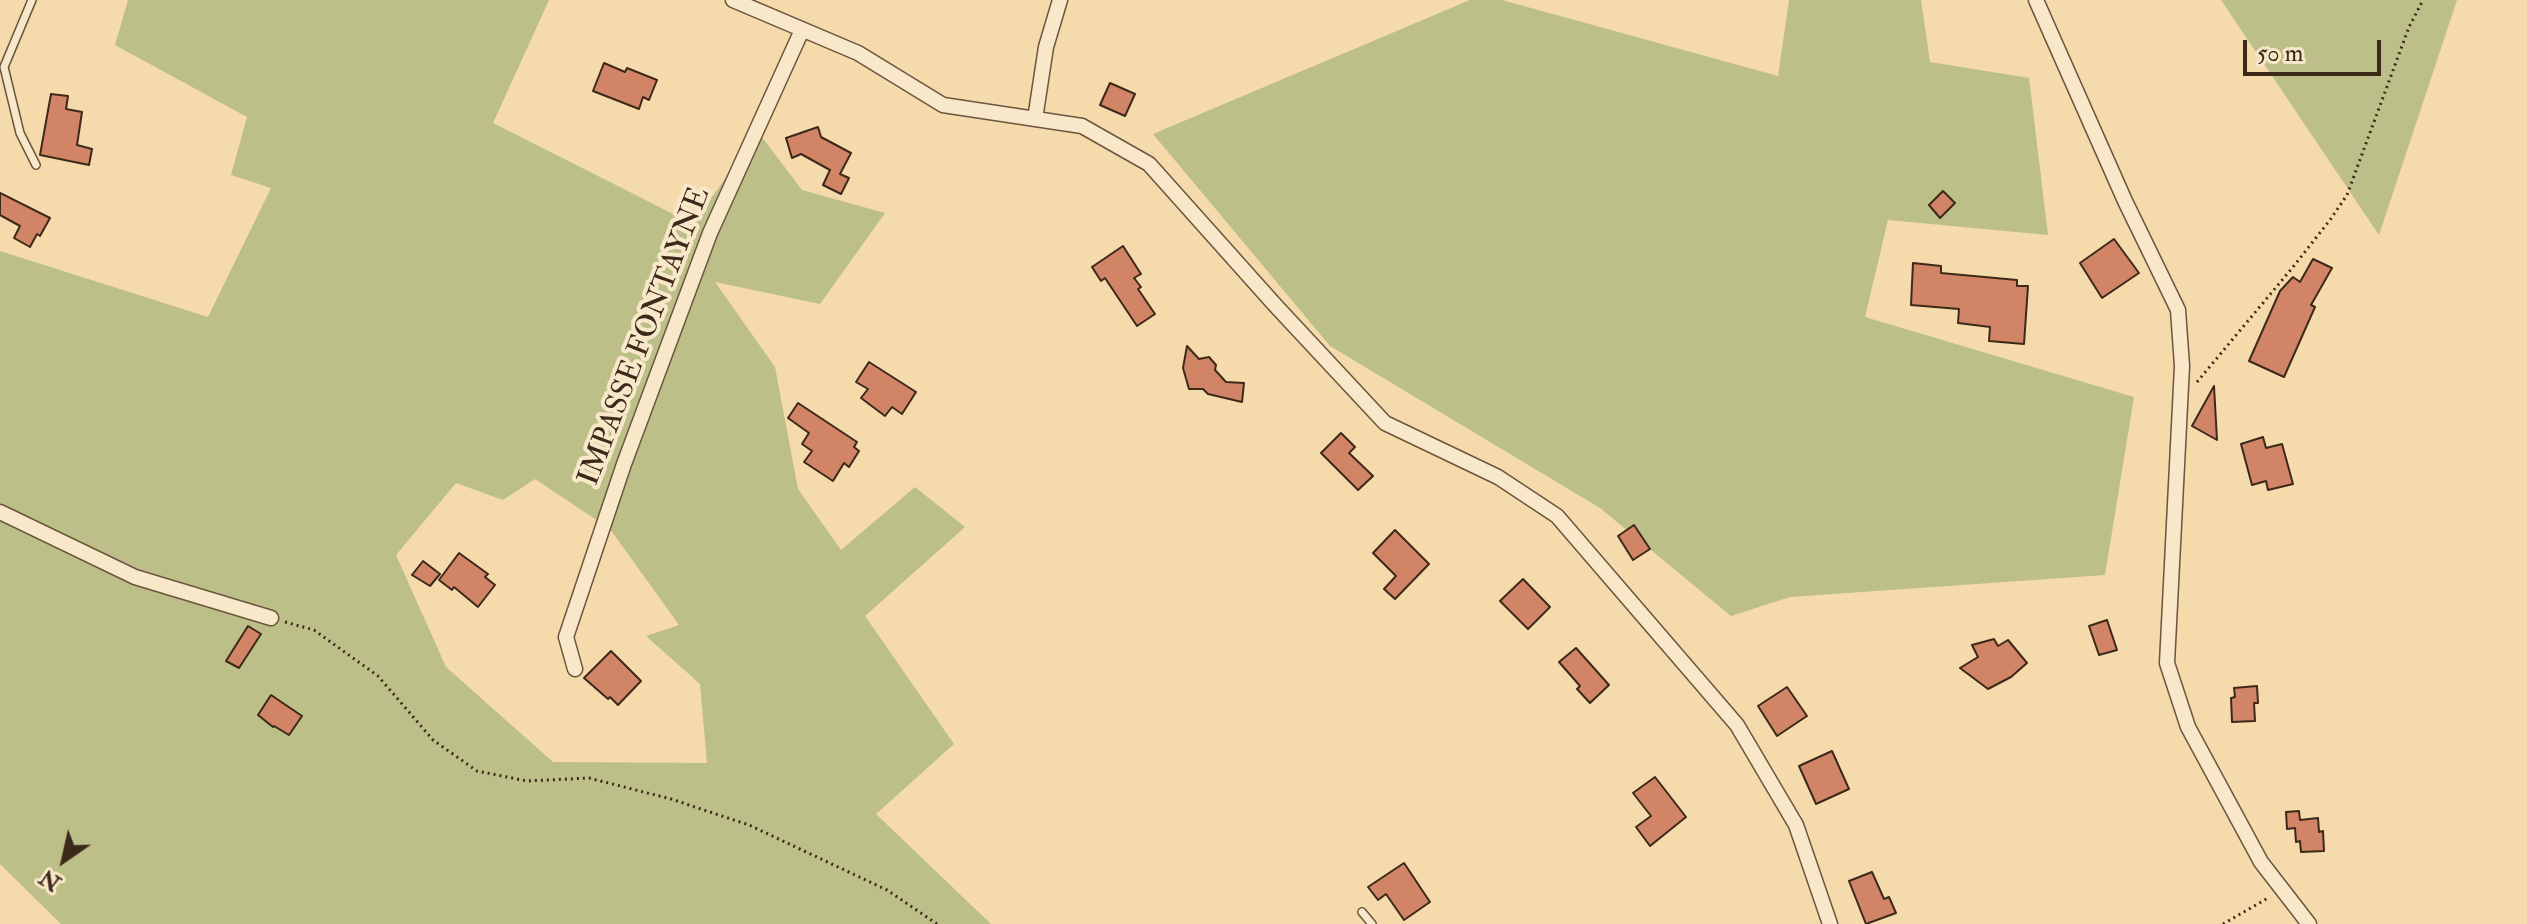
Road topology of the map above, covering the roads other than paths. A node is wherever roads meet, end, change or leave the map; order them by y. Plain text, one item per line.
1 (32, 0) edge
2 (733, 0) edge
3 (1060, 0) edge
4 (2036, 0) edge
5 (802, 30) junction
6 (1035, 119) junction
7 (36, 165) dead end
8 (0, 512) edge
9 (271, 618) road end
10 (575, 669) dead end
11 (1362, 912) dead end
12 (1372, 924) edge
13 (1830, 924) edge
14 (2309, 924) edge

1 - 7 lane
2 - 5 street
3 - 6 street
4 - 14 street
5 - 6 street
5 - 10 street, IMPASSE FONTAYNE
6 - 13 street
8 - 9 street
11 - 12 lane

